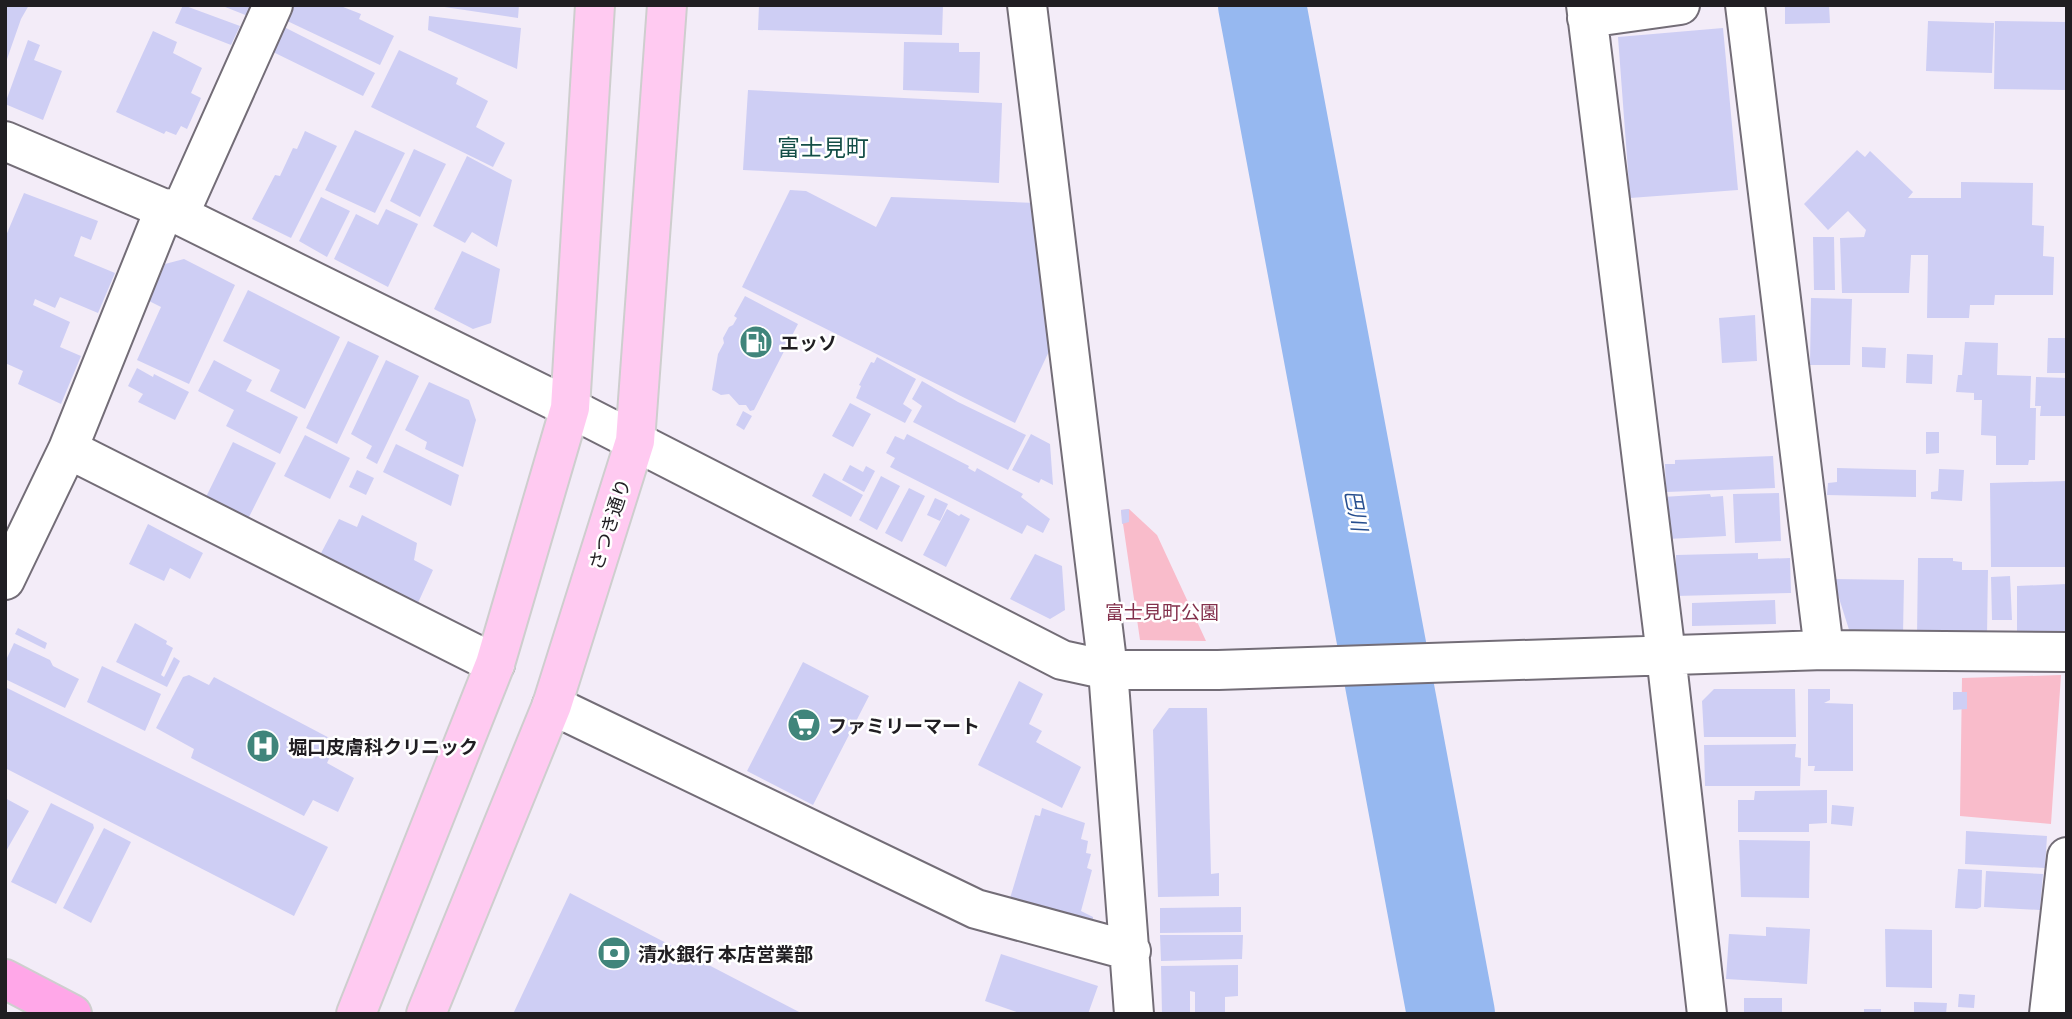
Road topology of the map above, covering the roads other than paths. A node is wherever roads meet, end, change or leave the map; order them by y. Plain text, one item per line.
1 (273, 5) edge
2 (594, 5) edge
3 (667, 5) edge
4 (1027, 5) edge
5 (1680, 5) edge
6 (1745, 5) edge
7 (1587, 11) edge
8 (5, 141) edge
9 (172, 211) junction
10 (570, 408) junction
11 (635, 441) junction
12 (68, 449) junction
13 (5, 580) edge
14 (1824, 650) junction
15 (2067, 652) edge
16 (1657, 655) junction
17 (495, 664) junction
18 (1108, 670) junction
19 (552, 705) junction
20 (2067, 858) edge
21 (1131, 951) junction
22 (5, 979) edge
23 (72, 1014) edge
24 (356, 1014) edge
25 (426, 1014) edge
26 (1134, 1014) edge
27 (1707, 1014) edge
28 (2049, 1014) edge

1 - 9 street
2 - 10 main road
3 - 11 main road, さつき通り
4 - 18 street
5 - 7 street
6 - 14 street
7 - 16 street
8 - 9 street
9 - 10 street
9 - 12 street
10 - 11 street
10 - 17 main road
11 - 18 street
11 - 19 main road, さつき通り
12 - 13 street
12 - 17 street
14 - 15 street
14 - 16 street
16 - 18 street
16 - 27 street
17 - 24 main road
18 - 21 street
19 - 21 street
19 - 25 main road, さつき通り
20 - 28 street
21 - 26 street
22 - 23 highway

